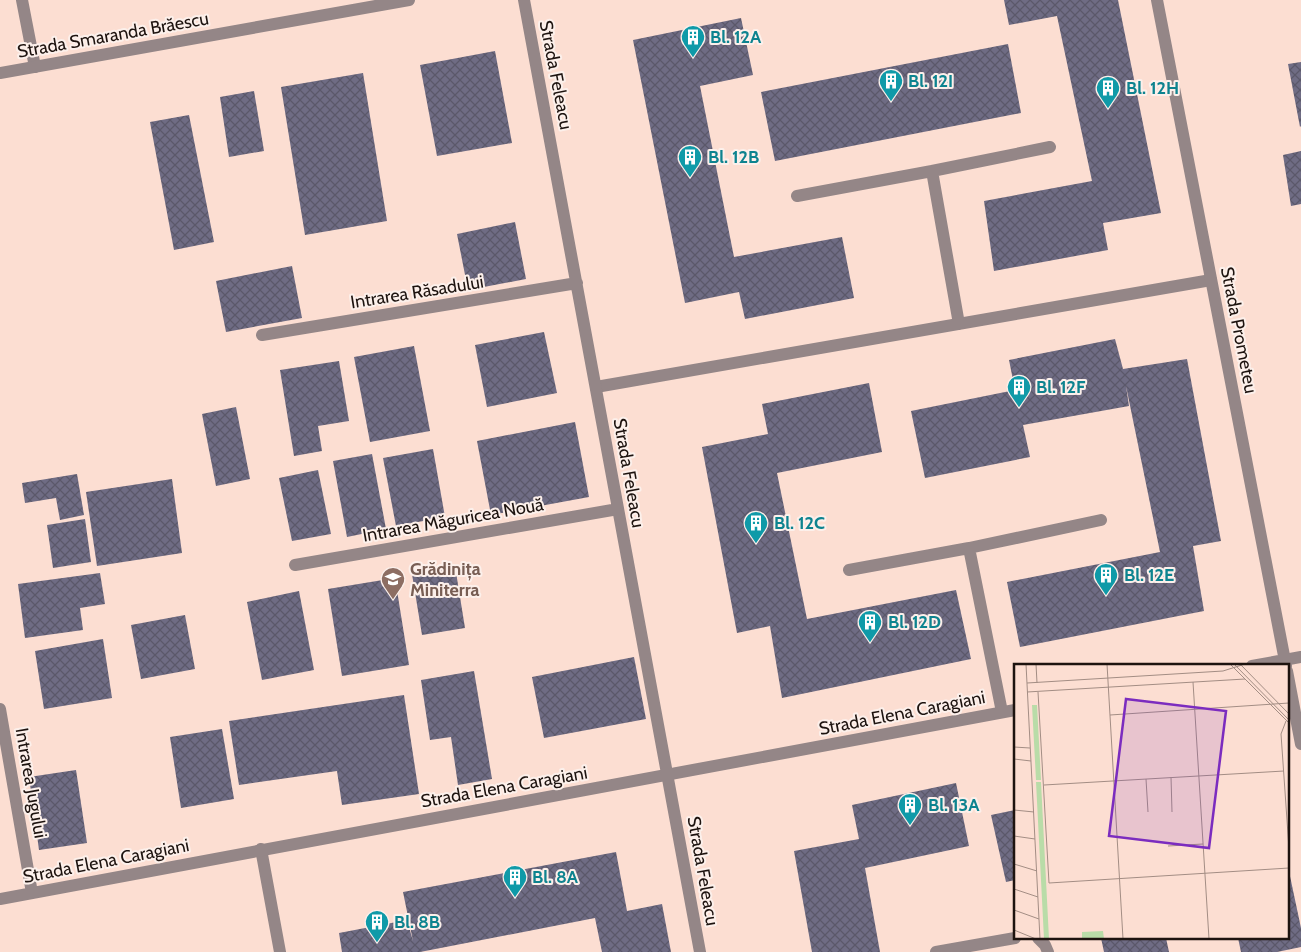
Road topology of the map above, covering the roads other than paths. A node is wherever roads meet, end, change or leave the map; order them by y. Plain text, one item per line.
1 (22, 0) edge
2 (409, 0) edge
3 (524, 0) edge
4 (1157, 0) edge
5 (35, 67) junction
6 (0, 73) edge
7 (1050, 147) dead end
8 (932, 171) junction
9 (797, 196) dead end
10 (1211, 280) junction
11 (577, 283) junction
12 (959, 324) junction
13 (262, 335) dead end
14 (596, 387) junction
15 (618, 508) junction
16 (1101, 520) dead end
17 (969, 548) junction
18 (295, 565) dead end
19 (849, 570) dead end
20 (1301, 656) edge
21 (1286, 664) edge
22 (1288, 664) edge
23 (1288, 675) edge
24 (0, 709) edge
25 (1008, 711) edge
26 (1300, 736) edge
27 (667, 774) junction
28 (261, 849) junction
29 (32, 893) junction
30 (0, 898) edge
31 (1014, 938) edge
32 (1040, 940) edge
33 (280, 952) edge
34 (700, 952) edge
35 (936, 952) edge
36 (1048, 952) edge

1 - 5 street
2 - 5 street, Strada Smaranda Brăescu
3 - 11 street, Strada Feleacu
4 - 10 street, Strada Prometeu
5 - 6 street, Strada Smaranda Brăescu
7 - 8 street
8 - 9 street
8 - 12 street
10 - 12 street
10 - 21 street, Strada Prometeu
11 - 13 street, Intrarea Răsadului
11 - 14 street, Strada Feleacu
12 - 14 street
14 - 15 street, Strada Feleacu
15 - 18 street, Intrarea Măguricea Nouă
15 - 27 street, Strada Feleacu
16 - 17 street
17 - 19 street
17 - 25 street
20 - 22 street
23 - 26 street, Strada Prometeu
24 - 29 street, Intrarea Jugului
25 - 27 street, Strada Elena Caragiani
27 - 28 street, Strada Elena Caragiani
27 - 34 street, Strada Feleacu
28 - 29 street, Strada Elena Caragiani
28 - 33 street
29 - 30 street, Strada Elena Caragiani
31 - 35 street
32 - 36 street

